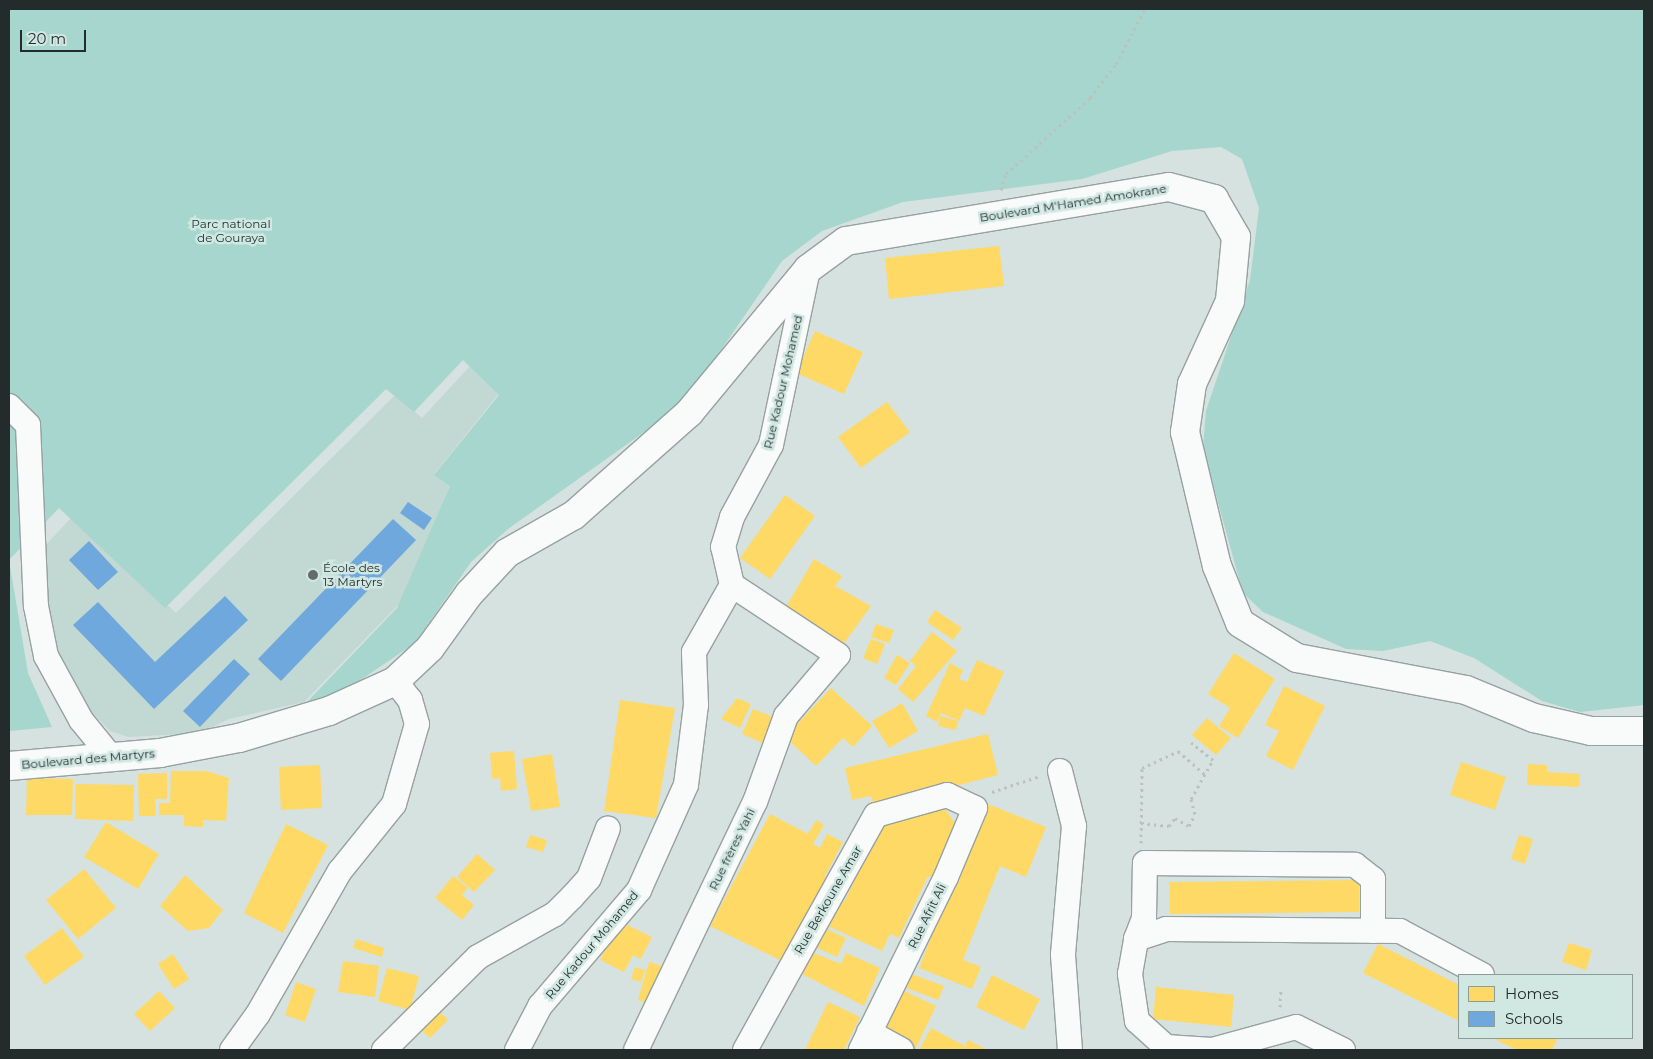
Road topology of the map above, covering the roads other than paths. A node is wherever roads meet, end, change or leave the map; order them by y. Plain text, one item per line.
1 (808, 269) junction
2 (9, 406) edge
3 (732, 585) junction
4 (395, 680) junction
5 (1644, 731) edge
6 (112, 758) junction
7 (9, 766) edge
8 (1060, 771) road end
9 (947, 795) joint
10 (608, 828) dead end
11 (1373, 931) junction
12 (1136, 939) junction
13 (1480, 974) edge
14 (865, 1041) edge
15 (232, 1050) edge
16 (384, 1050) edge
17 (517, 1050) edge
18 (636, 1050) edge
19 (745, 1050) edge
20 (901, 1050) edge
21 (1070, 1050) edge
22 (1343, 1050) edge

1 - 3 street, Rue Kadour Mohamed
1 - 4 main road, Boulevard M'Hamed Amokrane
1 - 5 main road, Boulevard M'Hamed Amokrane
2 - 6 street
3 - 17 street, Rue Kadour Mohamed
3 - 18 street, Rue frères Yahi
4 - 6 main road, Boulevard des Martyrs
4 - 15 street
6 - 7 main road, Boulevard des Martyrs
8 - 21 street
9 - 14 street, Rue Afrit Ali
9 - 19 street, Rue Berkoune Amar
10 - 16 street
11 - 12 street
11 - 12 street
11 - 13 street
12 - 22 street
14 - 20 street

